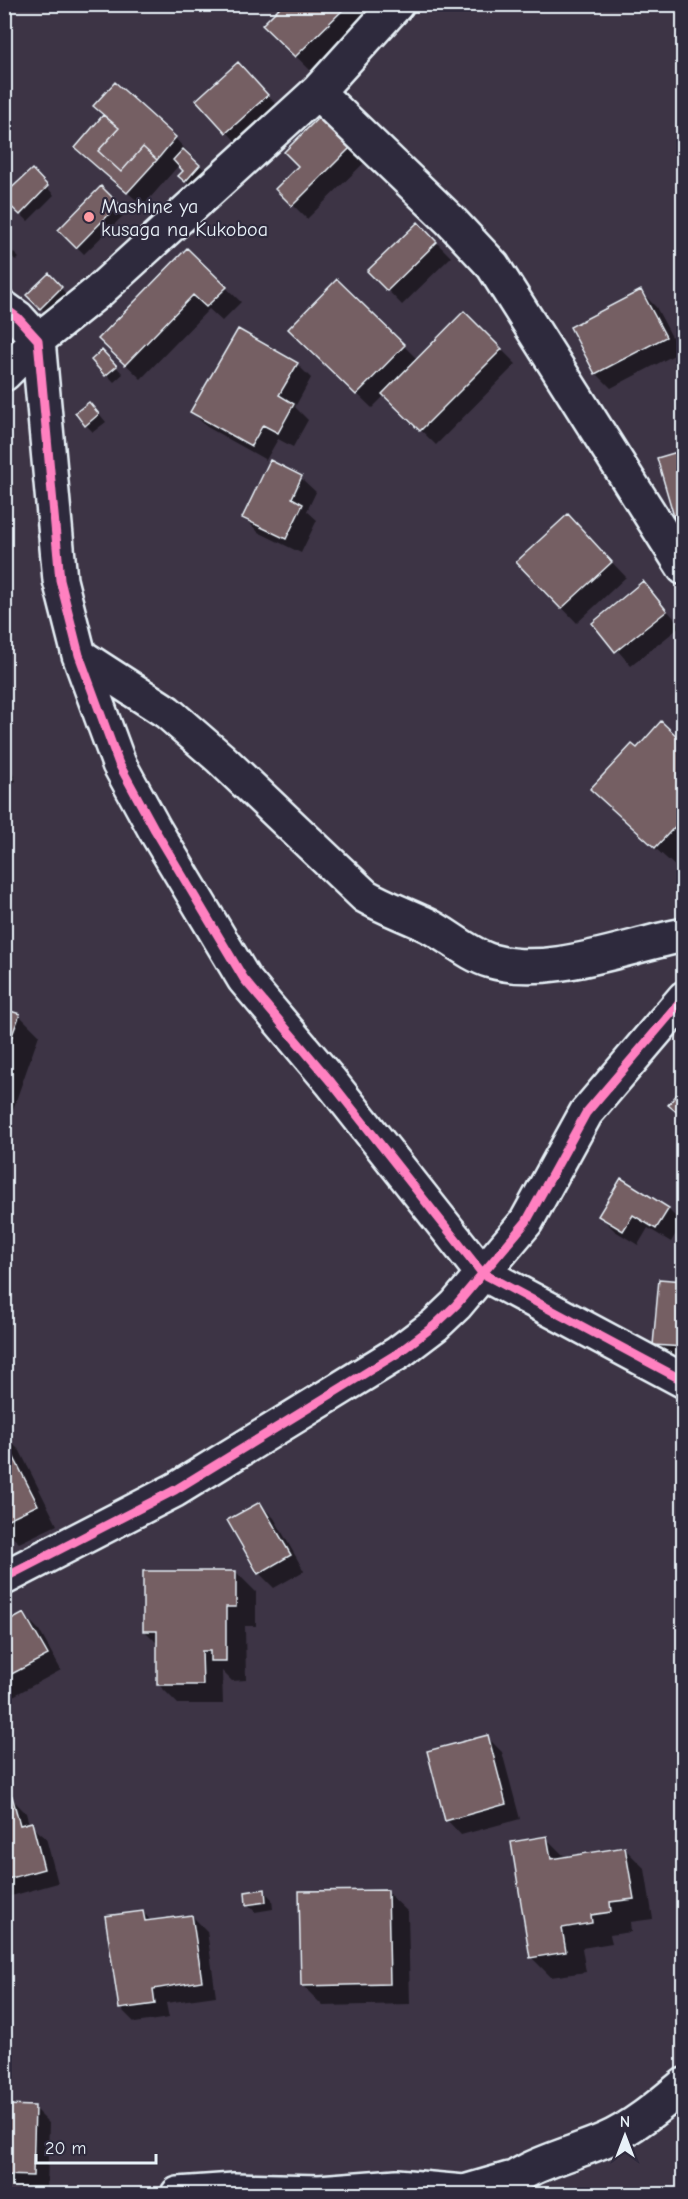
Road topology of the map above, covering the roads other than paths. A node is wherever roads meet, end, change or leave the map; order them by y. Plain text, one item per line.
1 (397, 4) edge
2 (317, 93) junction
3 (4, 308) edge
4 (38, 340) junction
5 (4, 374) edge
6 (684, 568) edge
7 (79, 655) junction
8 (684, 934) edge
9 (684, 998) edge
10 (482, 1273) junction
11 (684, 1381) edge
12 (4, 1578) edge
13 (684, 2085) edge
14 (502, 2187) edge
15 (178, 2194) edge

1 - 2 street
2 - 4 street
2 - 6 street
3 - 4 street
4 - 5 street
4 - 7 street
7 - 8 street
7 - 10 street
9 - 10 street
10 - 11 street
10 - 12 street
13 - 14 street
14 - 15 street

